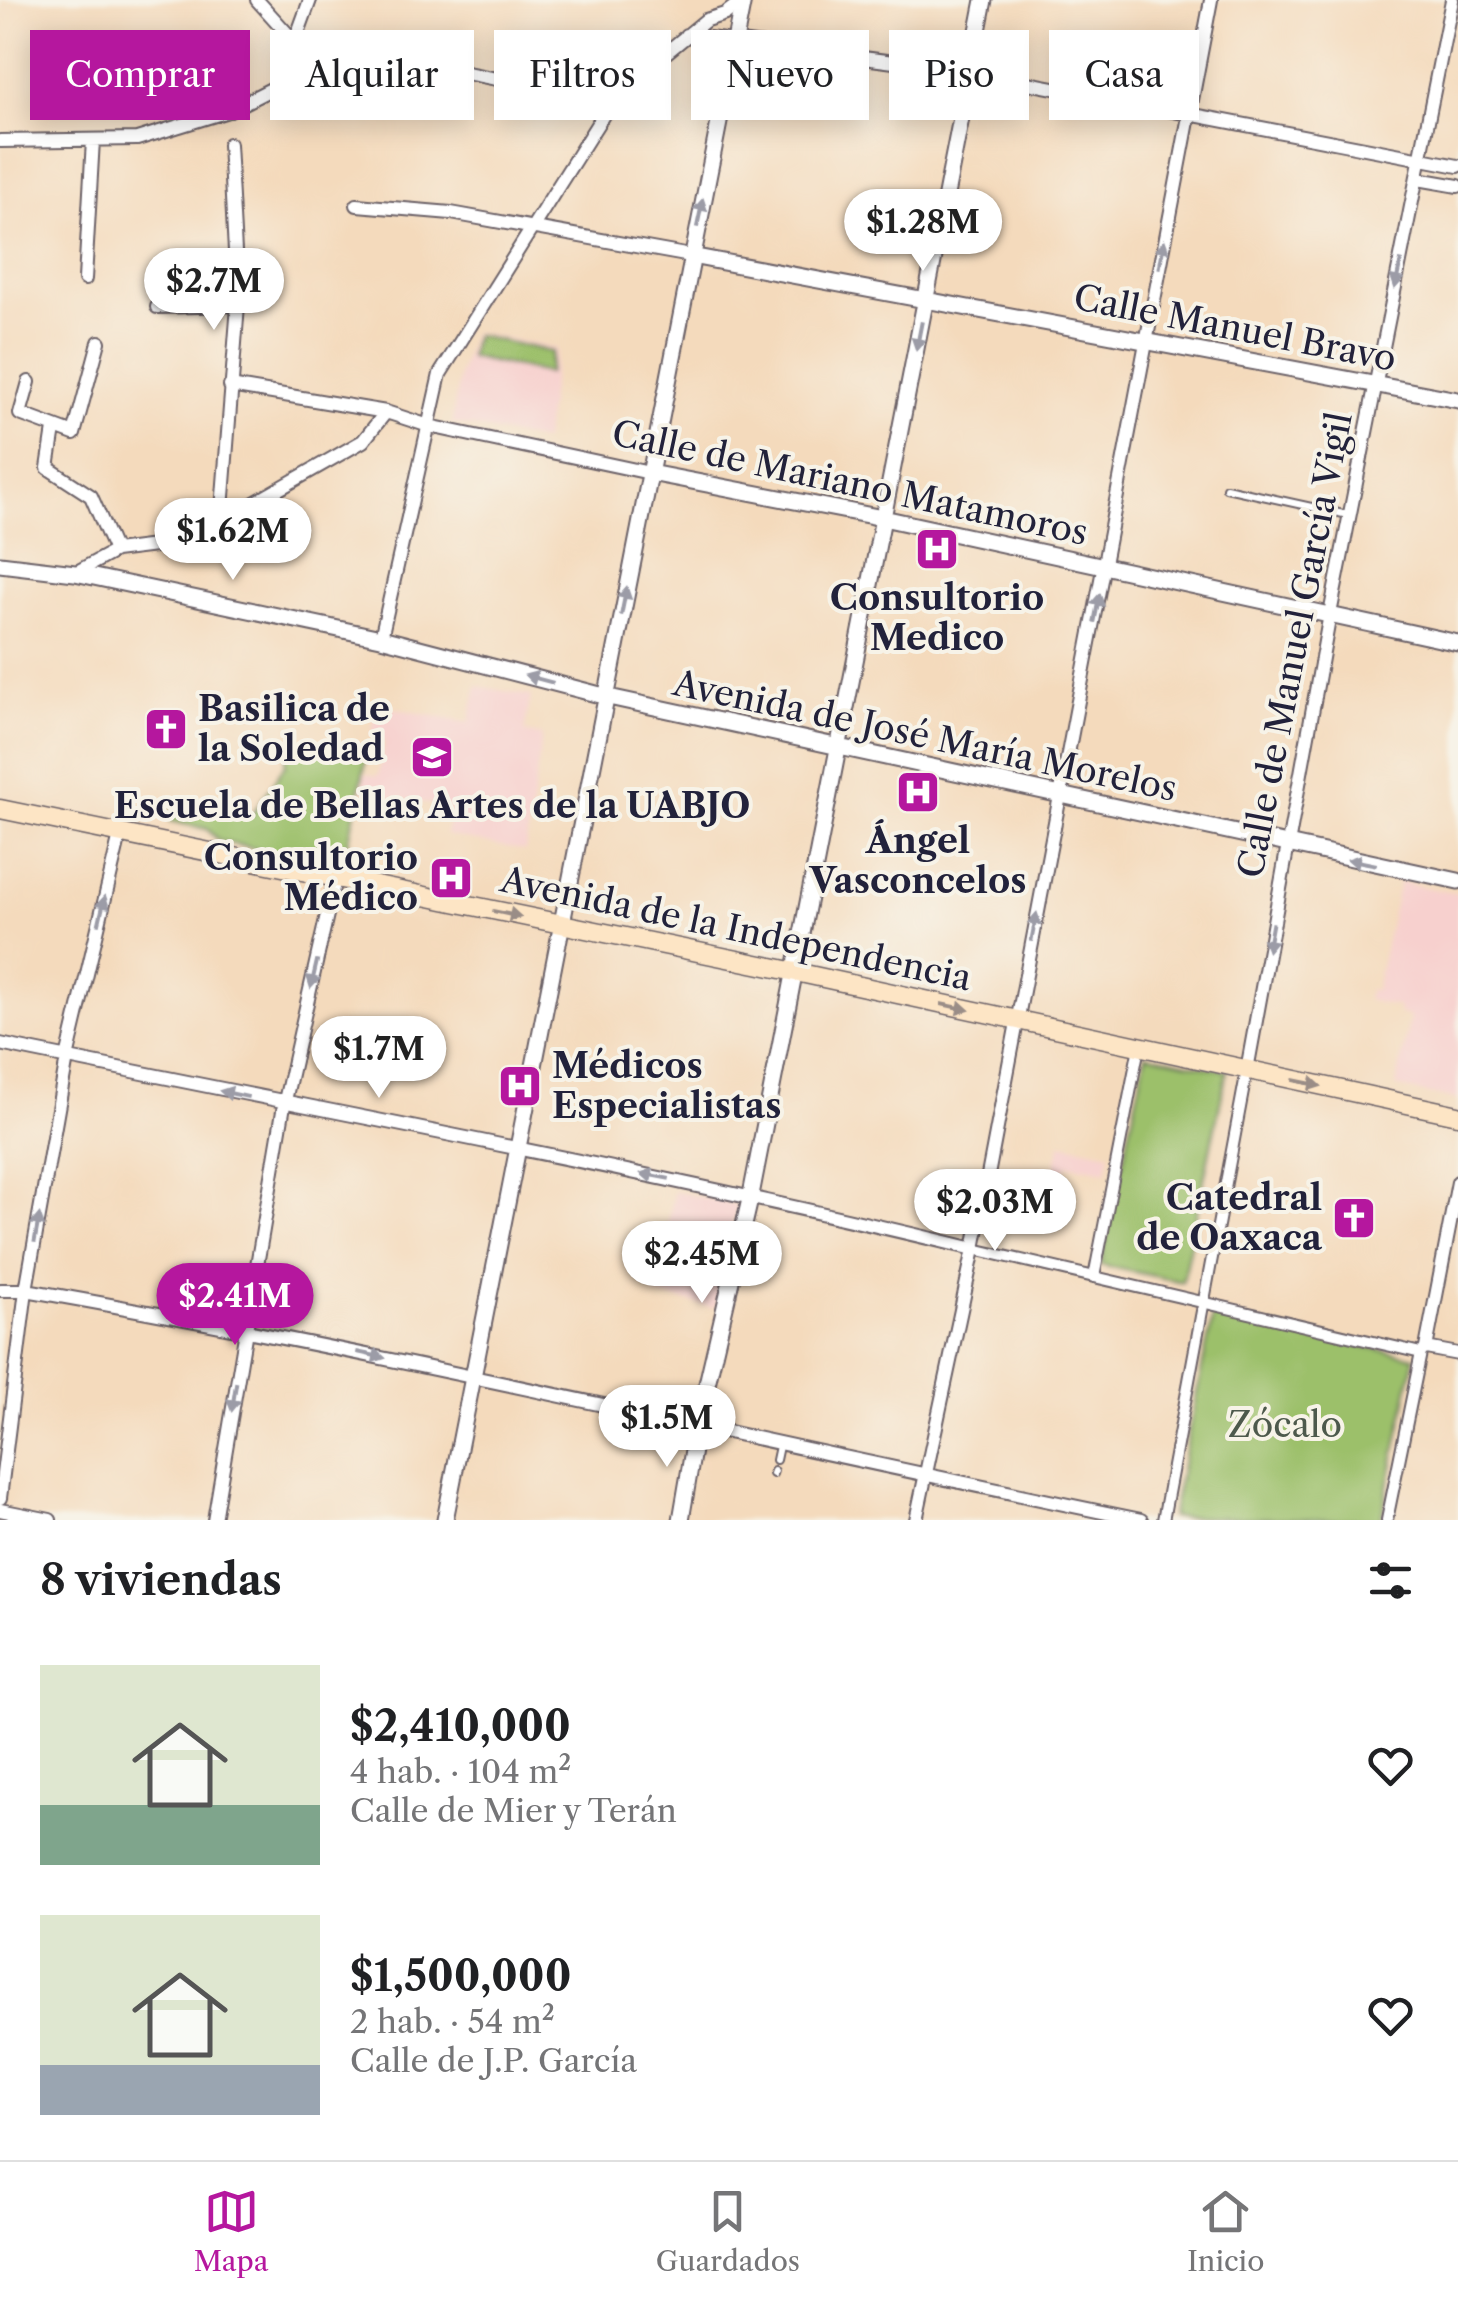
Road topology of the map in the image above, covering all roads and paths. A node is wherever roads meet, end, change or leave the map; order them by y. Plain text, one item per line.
1 (258, 0) edge
2 (310, 0) edge
3 (743, 0) edge
4 (984, 0) edge
5 (1211, 0) edge
6 (1452, 0) edge
7 (284, 30) edge
8 (299, 30) edge
9 (738, 30) edge
10 (979, 30) edge
11 (686, 35) junction
12 (691, 36) edge
13 (671, 47) edge
14 (1199, 58) edge
15 (270, 91) edge
16 (1199, 113) edge
17 (599, 120) edge
18 (719, 120) edge
19 (962, 120) edge
20 (1186, 120) edge
21 (93, 140) junction
22 (0, 141) edge
23 (229, 143) dead end
24 (1421, 159) junction
25 (1458, 166) edge
26 (1418, 179) junction
27 (1458, 186) edge
28 (357, 205) dead end
29 (529, 228) junction
30 (691, 256) junction
31 (85, 279) dead end
32 (927, 298) junction
33 (238, 305) junction
34 (157, 307) dead end
35 (1146, 340) junction
36 (98, 342) dead end
37 (30, 382) dead end
38 (230, 386) junction
39 (1375, 386) junction
40 (1458, 400) edge
41 (386, 412) junction
42 (429, 426) junction
43 (54, 429) junction
44 (650, 473) junction
45 (1226, 488) dead end
46 (1350, 516) junction
47 (883, 518) junction
48 (221, 522) junction
49 (115, 552) junction
50 (0, 564) edge
51 (1104, 566) junction
52 (75, 573) junction
53 (1330, 614) junction
54 (381, 638) junction
55 (1458, 642) edge
56 (604, 696) junction
57 (839, 748) junction
58 (1060, 796) junction
59 (0, 809) edge
60 (120, 835) junction
61 (1286, 847) junction
62 (336, 879) junction
63 (1458, 882) edge
64 (563, 926) junction
65 (792, 972) junction
66 (1015, 1021) junction
67 (0, 1044) edge
68 (1139, 1048) junction
69 (67, 1058) junction
70 (1248, 1070) junction
71 (284, 1105) junction
72 (1458, 1115) edge
73 (520, 1150) junction
74 (1458, 1182) edge
75 (751, 1195) junction
76 (974, 1249) junction
77 (1094, 1277) junction
78 (0, 1290) edge
79 (26, 1290) junction
80 (1204, 1303) junction
81 (244, 1328) junction
82 (1424, 1351) junction
83 (1458, 1354) edge
84 (474, 1376) junction
85 (697, 1427) junction
86 (924, 1476) junction
87 (0, 1498) edge
88 (0, 1510) edge
89 (50, 1520) edge
90 (214, 1520) edge
91 (445, 1520) edge
92 (681, 1520) edge
93 (916, 1520) edge
94 (1141, 1520) edge
95 (1163, 1520) edge
96 (1386, 1520) edge

1 - 7 street
2 - 8 street
3 - 9 street
3 - 11 street
4 - 10 street
5 - 14 street
6 - 24 street, Calle de Manuel García Vigil
11 - 12 street
11 - 13 street
15 - 21 street
16 - 24 street
17 - 29 street
30 -> 18 street
19 - 32 street
35 -> 20 street
21 - 22 street
21 - 31 street
23 - 33 street
24 - 25 street
24 - 26 street, Calle de Manuel García Vigil
26 - 27 street
26 -> 39 street, Calle de Manuel García Vigil
28 - 29 street, Calle Manuel Bravo
29 - 30 street, Calle Manuel Bravo
29 - 42 street
30 - 32 street, Calle Manuel Bravo
30 - 44 street
32 - 35 street, Calle Manuel Bravo
32 -> 47 street
33 - 34 street
33 - 38 street
35 - 39 street, Calle Manuel Bravo
35 - 51 street
36 - 43 street
37 - 43 street
38 - 41 street, Calle de Mariano Matamoros
38 - 48 street
39 - 40 street, Calle Manuel Bravo
39 - 46 street, Calle de Manuel García Vigil
41 - 42 street, Calle de Mariano Matamoros
41 - 48 street
42 - 44 street, Calle de Mariano Matamoros
42 - 54 street
43 - 49 street
44 - 47 street, Calle de Mariano Matamoros
56 -> 44 street
45 - 46 lane
46 - 53 street, Calle de Manuel García Vigil
47 - 51 street, Calle de Mariano Matamoros
47 - 57 street
48 - 49 street
49 - 52 street
50 - 52 street, Avenida de José María Morelos
51 - 53 street, Calle de Mariano Matamoros
58 -> 51 street
52 - 54 street, Avenida de José María Morelos
53 - 55 street, Calle de Mariano Matamoros
53 - 61 street, Calle de Manuel García Vigil
56 -> 54 street, Avenida de José María Morelos
56 - 57 street, Avenida de José María Morelos
56 - 64 street
57 - 58 street, Avenida de José María Morelos
57 - 65 street
58 - 61 street, Avenida de José María Morelos
66 -> 58 street
59 - 60 main road, Avenida de la Independencia
60 - 62 main road, Avenida de la Independencia
69 -> 60 street
63 -> 61 street, Avenida de José María Morelos
61 -> 70 street, Calle de Manuel García Vigil
62 -> 64 main road, Avenida de la Independencia
62 -> 71 street
64 - 65 main road, Avenida de la Independencia
64 - 73 street
65 -> 66 main road, Avenida de la Independencia
65 - 75 street
66 - 68 main road, Avenida de la Independencia
66 - 76 street
67 - 69 street
68 - 70 main road, Avenida de la Independencia
68 - 77 street
71 -> 69 street
79 -> 69 street
70 -> 72 main road, Avenida de la Independencia
70 - 80 street, Calle de Manuel García Vigil
71 - 73 street
71 - 81 street
75 -> 73 street
73 - 84 street
74 - 82 street
75 - 76 street
75 - 85 street
76 - 77 street
76 - 86 street
77 - 80 street
78 - 79 street
79 - 81 street
79 - 87 street
80 - 82 street
80 - 95 street, Calle de Manuel García Vigil
81 -> 84 street
81 -> 90 street
82 - 83 street
82 - 96 street
84 - 85 street
84 - 91 street
85 - 86 street
85 - 92 street
86 - 93 street
86 - 94 street
88 - 89 street

